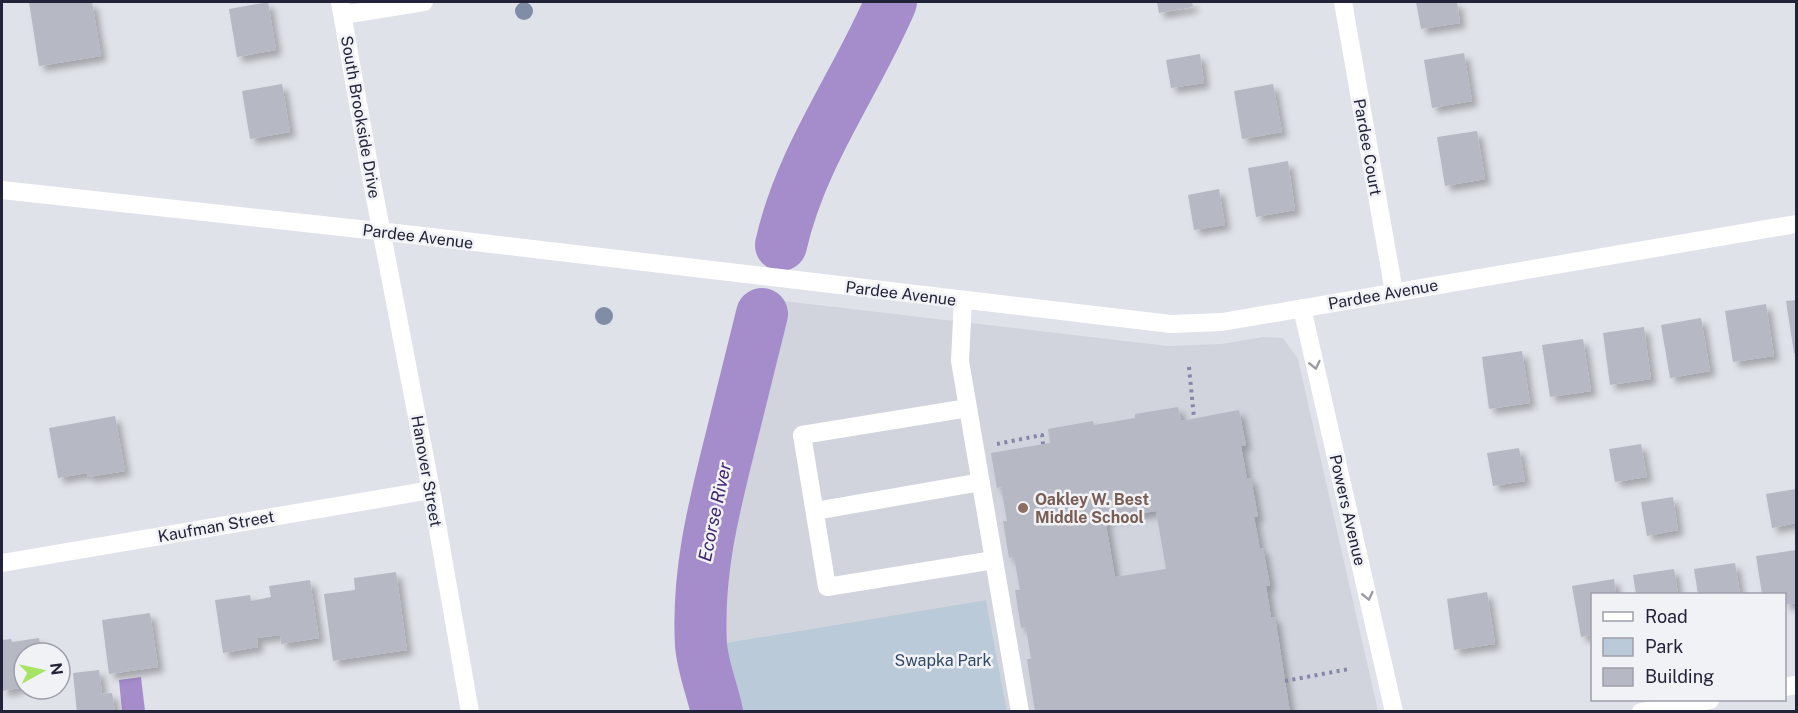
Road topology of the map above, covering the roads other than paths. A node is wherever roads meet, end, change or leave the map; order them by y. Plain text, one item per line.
1 (424, 2) edge
2 (1343, 2) edge
3 (342, 8) edge
4 (2, 190) edge
5 (1797, 224) edge
6 (382, 232) junction
7 (1394, 292) junction
8 (963, 300) junction
9 (1302, 308) junction
10 (968, 408) junction
11 (981, 482) junction
12 (431, 490) junction
13 (815, 511) junction
14 (994, 560) junction
15 (2, 563) edge
16 (1698, 701) edge
17 (470, 711) edge
18 (1020, 711) edge
19 (1394, 711) edge
20 (1641, 711) edge

1 - 3 street
2 - 7 street, Pardee Court
3 - 6 street, South Brookside Drive
4 - 6 street, Pardee Avenue
5 - 7 street, Pardee Avenue
6 - 8 street, Pardee Avenue
6 - 12 street, Hanover Street
7 - 9 street, Pardee Avenue
8 - 9 street, Pardee Avenue
8 - 10 street
9 -> 19 street, Powers Avenue
10 - 11 street
10 - 13 street
11 - 13 street
11 - 14 street
12 - 15 street, Kaufman Street
12 - 17 street, Hanover Street
13 - 14 street
14 - 18 street
16 - 20 street

